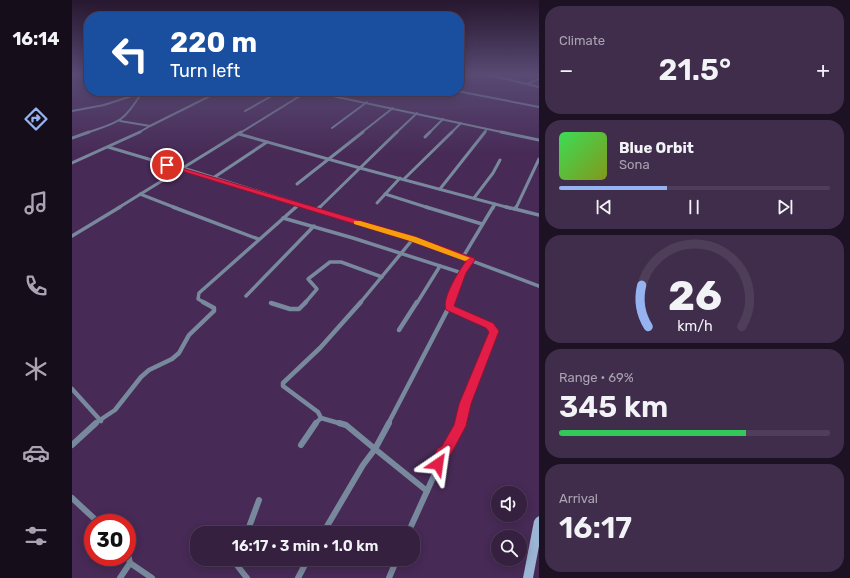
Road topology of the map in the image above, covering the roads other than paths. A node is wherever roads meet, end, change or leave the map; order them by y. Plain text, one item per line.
1 (118, 101) edge
2 (136, 101) edge
3 (201, 101) edge
4 (264, 101) edge
5 (292, 101) edge
6 (362, 101) edge
7 (508, 101) edge
8 (367, 102) junction
9 (539, 107) edge
10 (393, 108) junction
11 (72, 111) edge
12 (245, 112) dead end
13 (418, 113) junction
14 (443, 119) junction
15 (120, 121) junction
16 (461, 123) junction
17 (150, 126) junction
18 (332, 128) dead end
19 (487, 129) junction
20 (239, 134) junction
21 (425, 137) dead end
22 (72, 138) edge
23 (539, 140) edge
24 (267, 142) junction
25 (108, 147) junction
26 (328, 159) junction
27 (539, 159) edge
28 (500, 160) dead end
29 (72, 163) edge
30 (360, 168) junction
31 (182, 169) junction
32 (212, 178) junction
33 (400, 178) junction
34 (404, 179) junction
35 (297, 184) dead end
36 (440, 189) junction
37 (140, 194) junction
38 (386, 194) junction
39 (474, 198) junction
40 (377, 203) dead end
41 (495, 204) junction
42 (298, 205) junction
43 (516, 209) junction
44 (316, 210) junction
45 (539, 215) edge
46 (283, 218) junction
47 (482, 224) junction
48 (314, 226) junction
49 (72, 236) edge
50 (258, 239) junction
51 (413, 239) junction
52 (401, 253) junction
53 (463, 257) junction
54 (471, 260) junction
55 (440, 266) junction
56 (462, 273) junction
57 (382, 277) junction
58 (539, 286) edge
59 (246, 296) dead end
60 (270, 303) dead end
61 (449, 307) junction
62 (399, 330) dead end
63 (72, 389) edge
64 (322, 418) junction
65 (101, 421) junction
66 (72, 445) edge
67 (301, 445) dead end
68 (376, 448) junction
69 (427, 491) junction
70 (72, 498) edge
71 (259, 500) dead end
72 (89, 514) edge
73 (539, 521) edge
74 (249, 526) edge
75 (327, 526) edge
76 (411, 526) edge
77 (128, 566) edge
78 (134, 566) edge
79 (238, 566) edge
80 (304, 566) edge
81 (394, 566) edge
82 (120, 578) edge
83 (152, 578) edge
84 (247, 578) edge
85 (298, 578) edge
86 (389, 578) edge
87 (528, 578) edge

1 - 11 street
2 - 15 street
3 - 17 street
4 - 12 street
5 - 20 street
6 - 8 street
7 - 9 street
8 - 10 street
8 - 18 street
10 - 13 street
10 - 26 street
13 - 14 street
13 - 30 street
14 - 16 street
14 - 21 street
15 - 17 street
15 - 22 street
16 - 19 street
16 - 34 street
17 - 25 street
19 - 23 street
19 - 36 street
20 - 24 street
20 - 31 street
24 - 26 street
24 - 32 street
25 - 29 street
25 - 31 street
26 - 30 street
26 - 35 street
27 - 43 street
28 - 39 street
30 - 33 street
30 - 44 street
31 - 32 street
31 - 37 street
32 - 42 street
33 - 34 street
33 - 38 street
34 - 36 street
36 - 39 street
37 - 49 street
37 - 50 street
38 - 40 street
38 - 47 street
39 - 41 street
41 - 43 street
41 - 47 street
42 - 44 street
42 - 46 street
43 - 45 street
44 - 51 street
46 - 48 street
46 - 50 street
47 - 53 street
48 - 52 street
48 - 59 street
50 - 65 street
51 - 52 street
51 - 53 street
52 - 55 street
52 - 57 street
53 - 54 street
54 - 56 street
54 - 58 street
55 - 56 street
55 - 62 street
56 - 61 street
57 - 60 street
57 - 64 street
61 - 68 street
61 - 69 street
63 - 65 street
64 - 67 street
64 - 68 street
65 - 66 street
68 - 69 street
68 - 75 street
69 - 76 street
70 - 72 street
71 - 74 street
73 - 87 street
77 - 82 street
78 - 83 street
79 - 84 street
80 - 85 street
81 - 86 street

